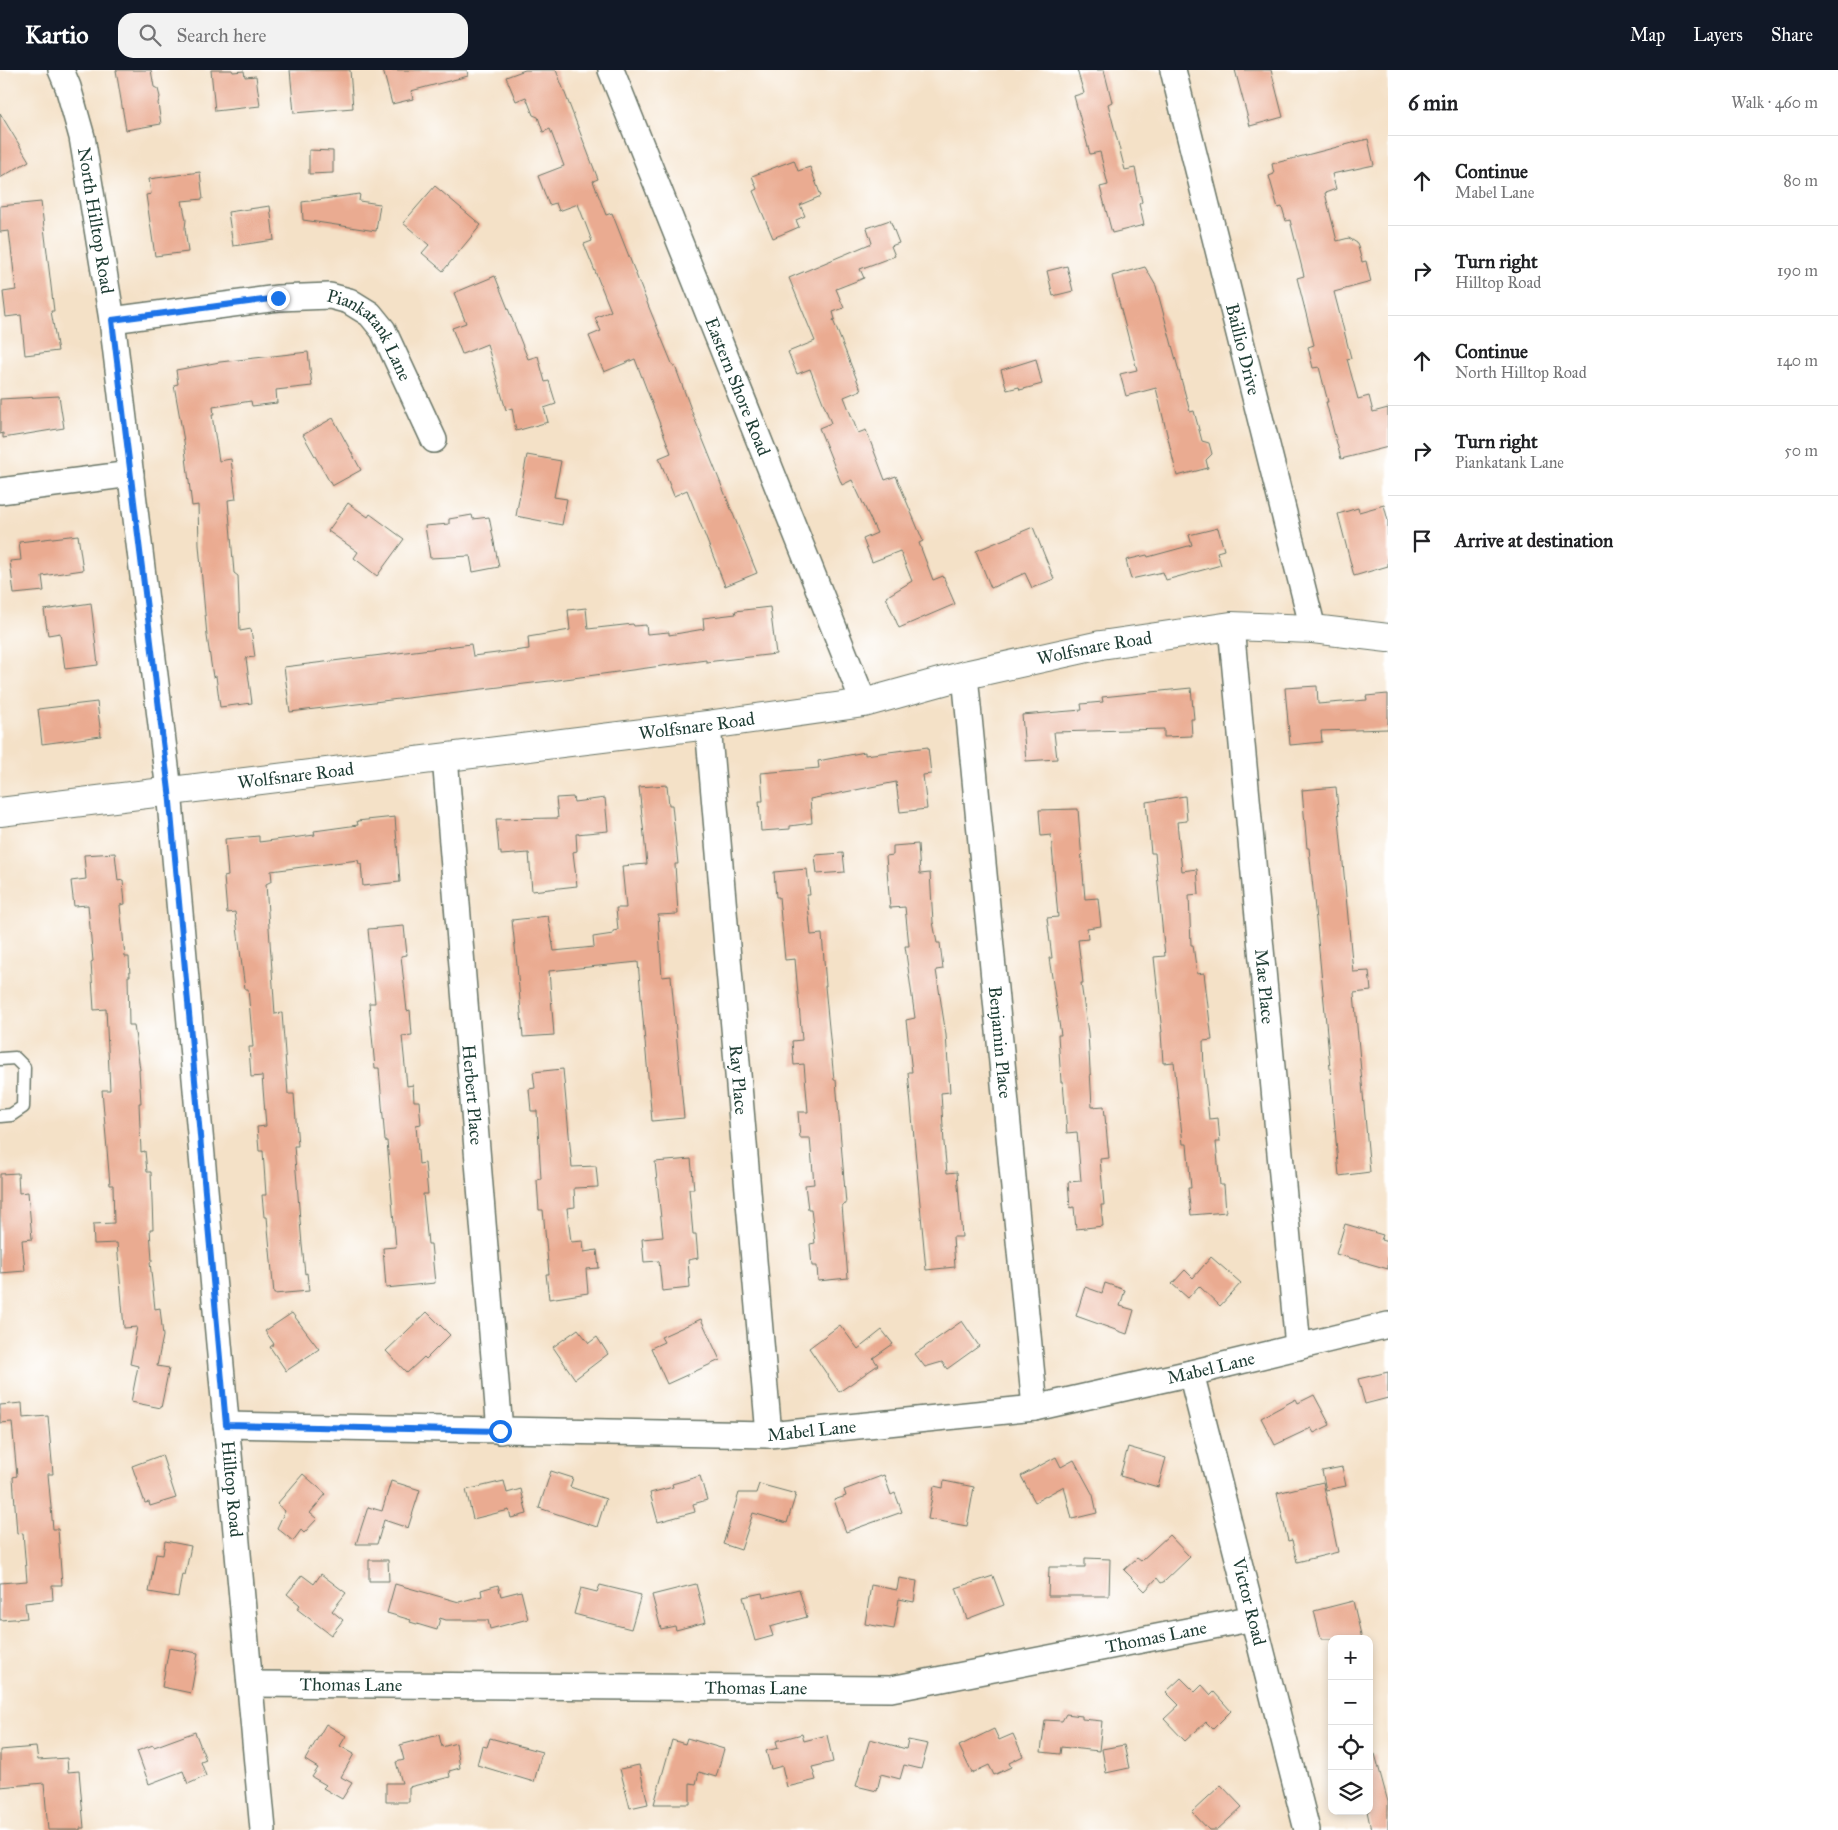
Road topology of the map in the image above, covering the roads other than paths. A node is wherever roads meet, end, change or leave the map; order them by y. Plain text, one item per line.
1 (61, 70) edge
2 (611, 70) edge
3 (1173, 70) edge
4 (112, 320) junction
5 (434, 440) dead end
6 (131, 474) junction
7 (0, 491) edge
8 (1231, 626) junction
9 (1313, 629) junction
10 (1388, 638) edge
11 (964, 675) junction
12 (864, 703) junction
13 (708, 725) junction
14 (445, 757) junction
15 (169, 791) junction
16 (0, 812) edge
17 (0, 1059) edge
18 (0, 1116) edge
19 (1388, 1325) edge
20 (1298, 1347) junction
21 (1191, 1373) junction
22 (1035, 1408) junction
23 (226, 1425) junction
24 (500, 1431) junction
25 (769, 1435) junction
26 (1254, 1618) junction
27 (251, 1684) junction
28 (263, 1830) edge
29 (1307, 1830) edge

1 - 4 street, North Hilltop Road
2 - 12 street, Eastern Shore Road
3 - 9 street, Baillio Drive
4 - 5 street, Piankatank Lane
4 - 6 street, North Hilltop Road
6 - 7 street
6 - 15 street, North Hilltop Road
8 - 9 street, Wolfsnare Road
8 - 11 street, Wolfsnare Road
8 - 20 street, Mae Place
9 - 10 street, Wolfsnare Road
11 - 12 street, Wolfsnare Road
11 - 22 street, Benjamin Place
12 - 13 street, Wolfsnare Road
13 - 14 street, Wolfsnare Road
13 - 25 street, Ray Place
14 - 15 street, Wolfsnare Road
14 - 24 street, Herbert Place
15 - 16 street, Wolfsnare Road
15 - 23 street, Hilltop Road
17 - 18 lane
19 - 20 street, Mabel Lane
20 - 21 street, Mabel Lane
21 - 22 street, Mabel Lane
21 - 26 street, Victor Road
22 - 25 street, Mabel Lane
23 - 24 street, Mabel Lane
23 - 27 street, Hilltop Road
24 - 25 street, Mabel Lane
26 - 27 street, Thomas Lane
26 - 29 street, Victor Road
27 - 28 street, Hilltop Road

